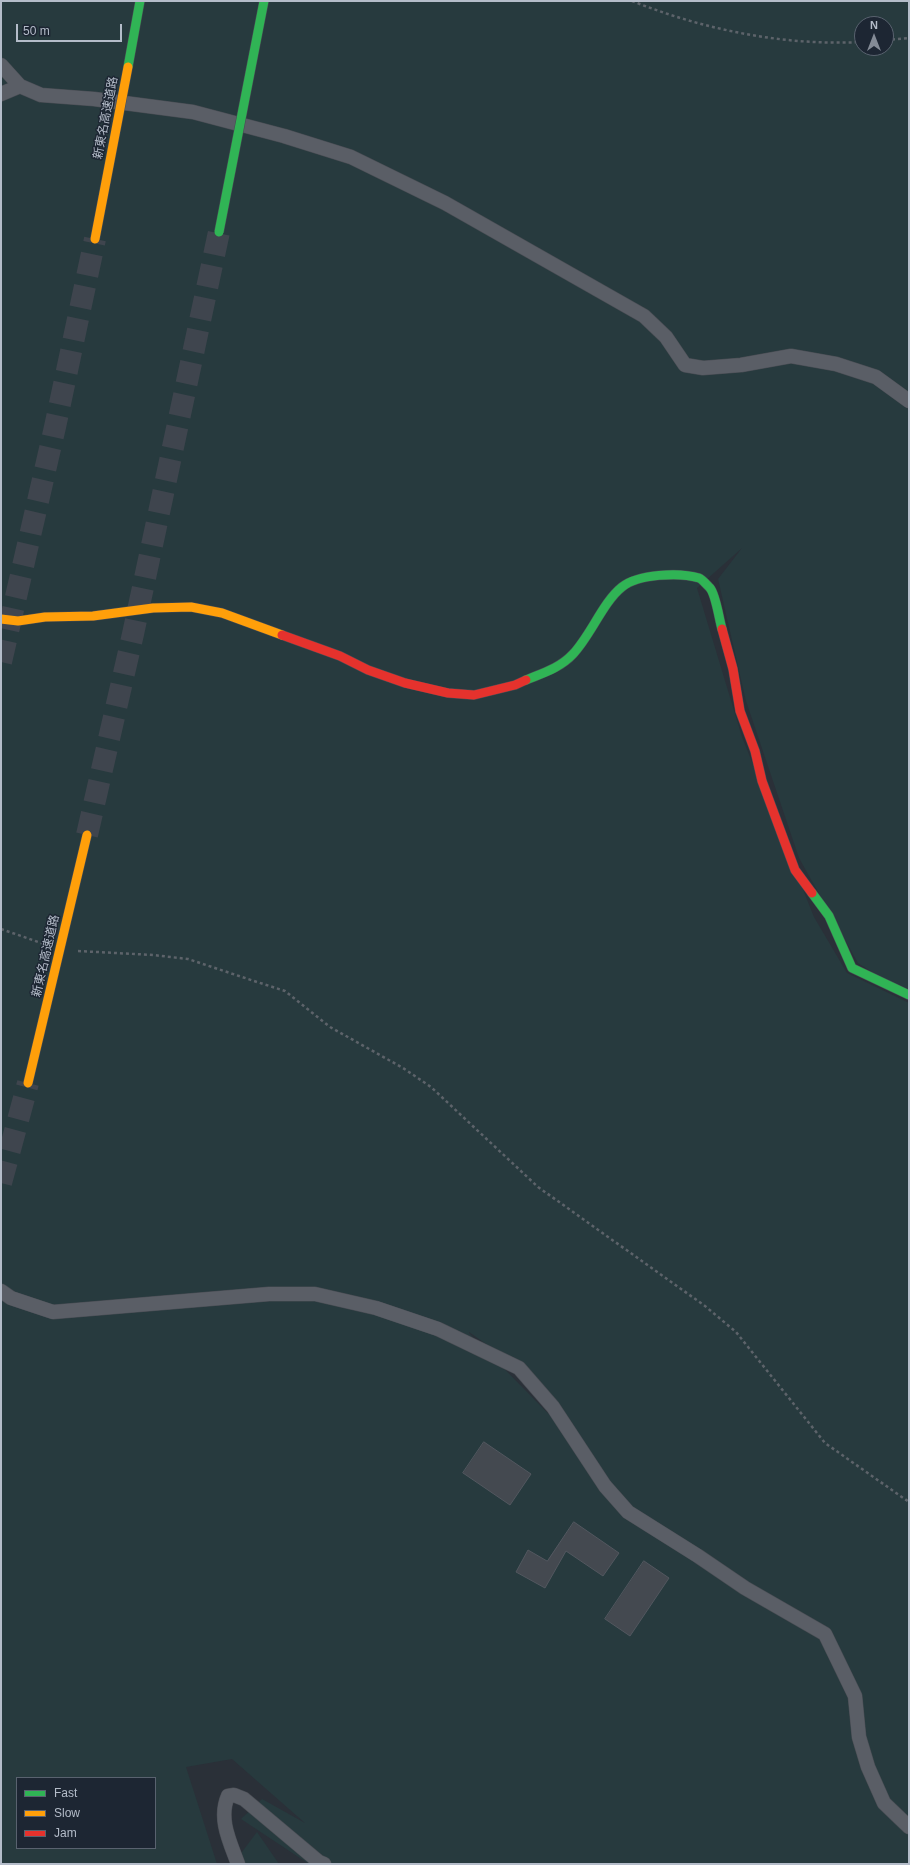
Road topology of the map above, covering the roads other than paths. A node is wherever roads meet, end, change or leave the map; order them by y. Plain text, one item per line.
1 (140, 1) edge
2 (264, 1) edge
3 (1, 65) edge
4 (20, 86) junction
5 (1, 94) edge
6 (219, 232) tunnel mouth
7 (95, 239) tunnel mouth
8 (909, 401) edge
9 (1, 619) edge
10 (87, 835) tunnel mouth
11 (909, 995) edge
12 (28, 1083) tunnel mouth
13 (1, 1291) edge
14 (909, 1827) edge
15 (321, 1863) edge
16 (238, 1864) edge

1 - 7 main road, 新東名高速道路, bridge
2 - 6 main road, bridge
3 - 4 street
4 - 5 street
4 - 8 street
9 - 11 main road
10 - 12 main road, 新東名高速道路, bridge
13 - 14 street
15 - 16 street

